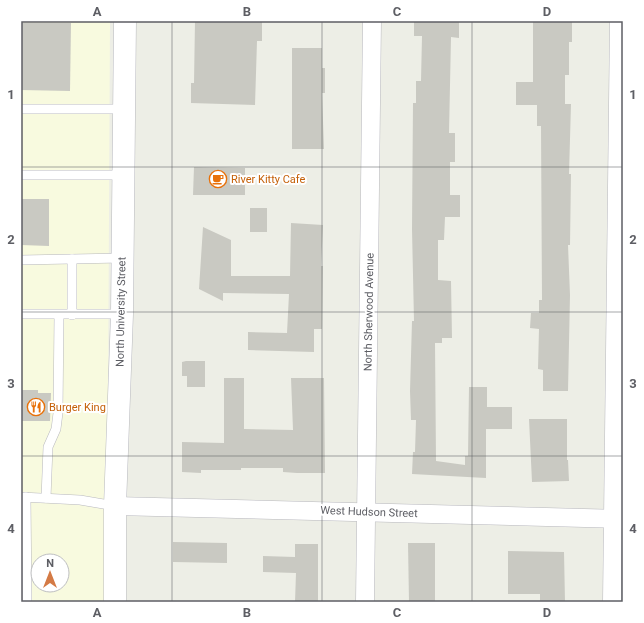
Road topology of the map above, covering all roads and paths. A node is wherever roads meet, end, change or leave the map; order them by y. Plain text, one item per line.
1 (125, 21) edge
2 (372, 21) edge
3 (619, 21) edge
4 (21, 109) edge
5 (124, 110) junction
6 (21, 175) edge
7 (123, 175) junction
8 (122, 258) junction
9 (72, 259) junction
10 (21, 260) edge
11 (21, 314) edge
12 (122, 314) junction
13 (59, 315) junction
14 (72, 315) junction
15 (24, 497) edge
16 (46, 498) junction
17 (115, 506) junction
18 (367, 512) junction
19 (619, 519) edge
20 (27, 602) edge
21 (115, 602) edge
22 (365, 602) edge
23 (612, 602) edge

1 - 5 main road, North University Street
2 - 18 street, North Sherwood Avenue
3 - 19 street
4 - 5 lane
5 - 7 main road, North University Street
6 - 7 lane
7 - 8 main road, North University Street
8 - 9 lane
8 - 12 main road, North University Street
9 - 10 lane
9 - 14 lane
11 - 13 lane
12 - 14 lane
12 - 17 main road, North University Street
13 - 14 lane
13 - 16 lane
15 - 16 lane
15 - 20 lane
16 - 17 lane
17 - 18 street, West Hudson Street
17 - 21 main road, North University Street
18 - 19 street, West Hudson Street
18 - 22 street, North Sherwood Avenue
19 - 23 street

